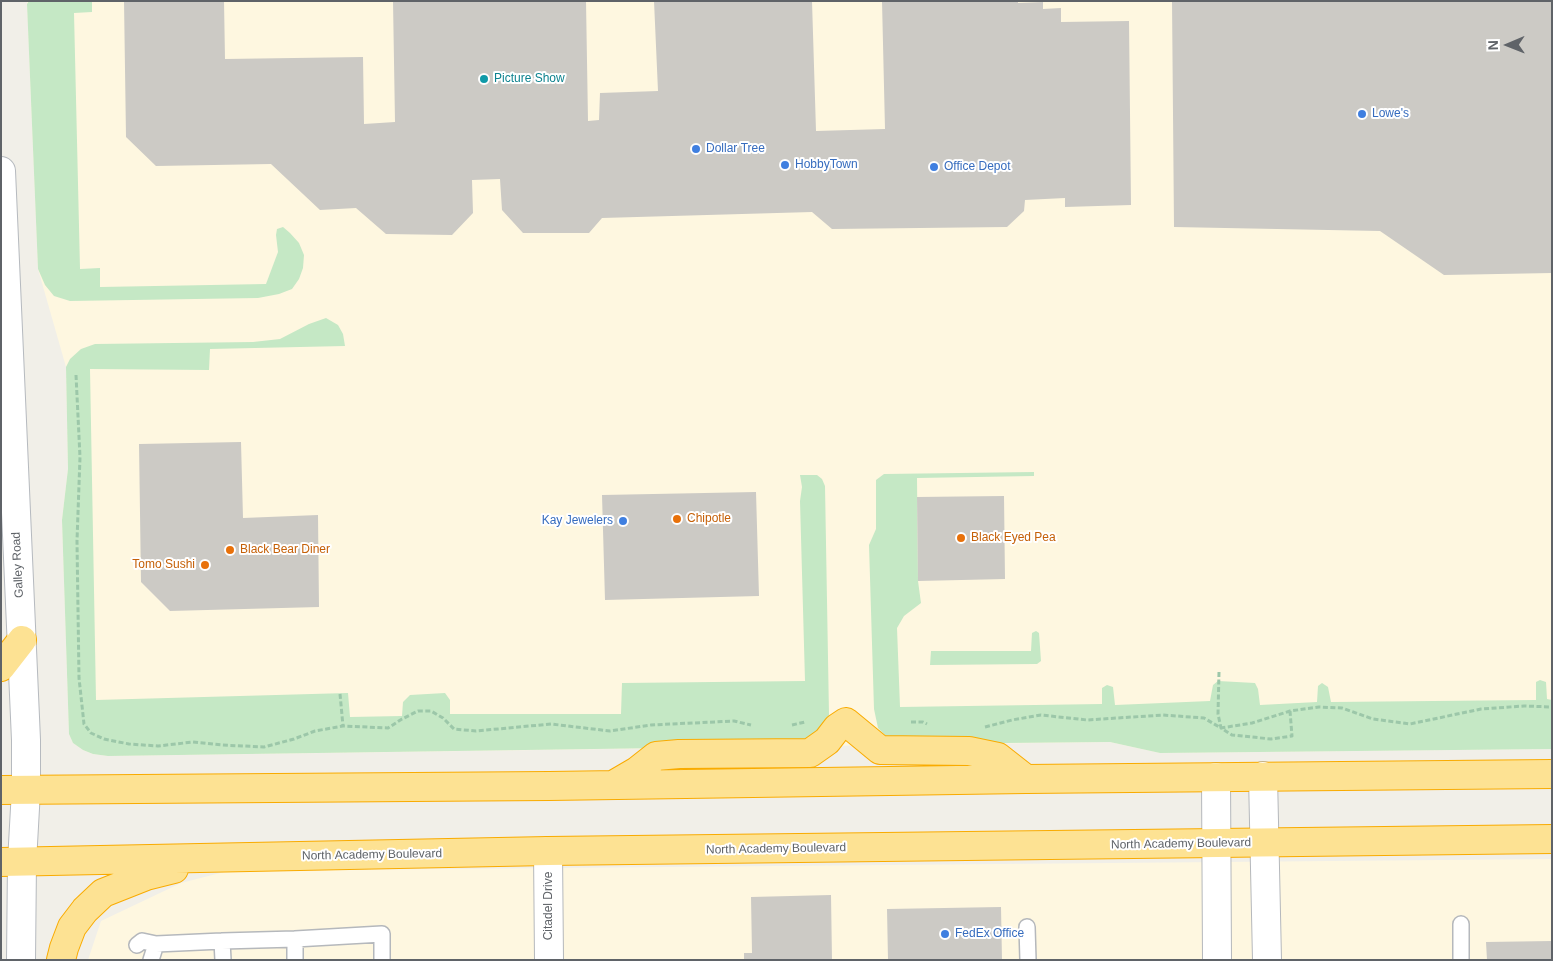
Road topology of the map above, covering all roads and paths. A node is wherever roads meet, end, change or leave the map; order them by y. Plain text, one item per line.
1 (1, 171) edge
2 (76, 375) dead end
3 (22, 640) junction
4 (1, 667) edge
5 (1219, 672) dead end
6 (340, 694) dead end
7 (1552, 707) edge
8 (1290, 711) junction
9 (811, 721) dead end
10 (903, 722) dead end
11 (930, 725) dead end
12 (342, 726) junction
13 (789, 726) dead end
14 (760, 728) dead end
15 (980, 728) dead end
16 (1221, 728) junction
17 (1552, 774) edge
18 (1263, 776) junction
19 (1216, 777) junction
20 (1026, 779) junction
21 (613, 785) junction
22 (14, 790) edge
23 (1552, 839) edge
24 (1216, 843) junction
25 (1264, 843) junction
26 (548, 851) junction
27 (226, 858) junction
28 (12, 862) edge
29 (1461, 924) dead end
30 (1027, 928) dead end
31 (295, 939) junction
32 (222, 941) junction
33 (156, 944) junction
34 (137, 945) dead end
35 (21, 960) edge
36 (61, 960) edge
37 (151, 960) edge
38 (223, 960) edge
39 (295, 960) edge
40 (382, 960) edge
41 (549, 960) edge
42 (1028, 960) edge
43 (1217, 960) edge
44 (1267, 960) edge
45 (1461, 960) edge

1 - 3 main road, Galley Road
2 - 12 path
3 - 4 highway
3 - 22 main road, Galley Road
5 - 16 path
6 - 12 path
7 - 8 path
8 - 16 path
8 - 16 path
9 - 13 path
10 - 11 path
12 - 14 path
15 - 16 path
17 - 18 highway
18 - 19 highway
18 - 25 main road
19 - 20 highway
19 - 24 main road
20 - 21 highway
20 - 21 highway
21 - 22 highway
22 - 28 main road, Galley Road
23 - 25 highway, North Academy Boulevard
24 - 25 highway, North Academy Boulevard
24 - 26 highway, North Academy Boulevard
24 - 43 main road
25 - 44 main road
26 - 27 highway, North Academy Boulevard
26 - 41 main road, Citadel Drive
27 - 28 highway, North Academy Boulevard
27 - 36 highway
28 - 35 main road, Galley Road
29 - 45 lane
30 - 42 lane
31 - 32 lane
31 - 39 lane
31 - 40 lane
32 - 33 lane
32 - 38 lane
33 - 34 lane
33 - 37 lane

